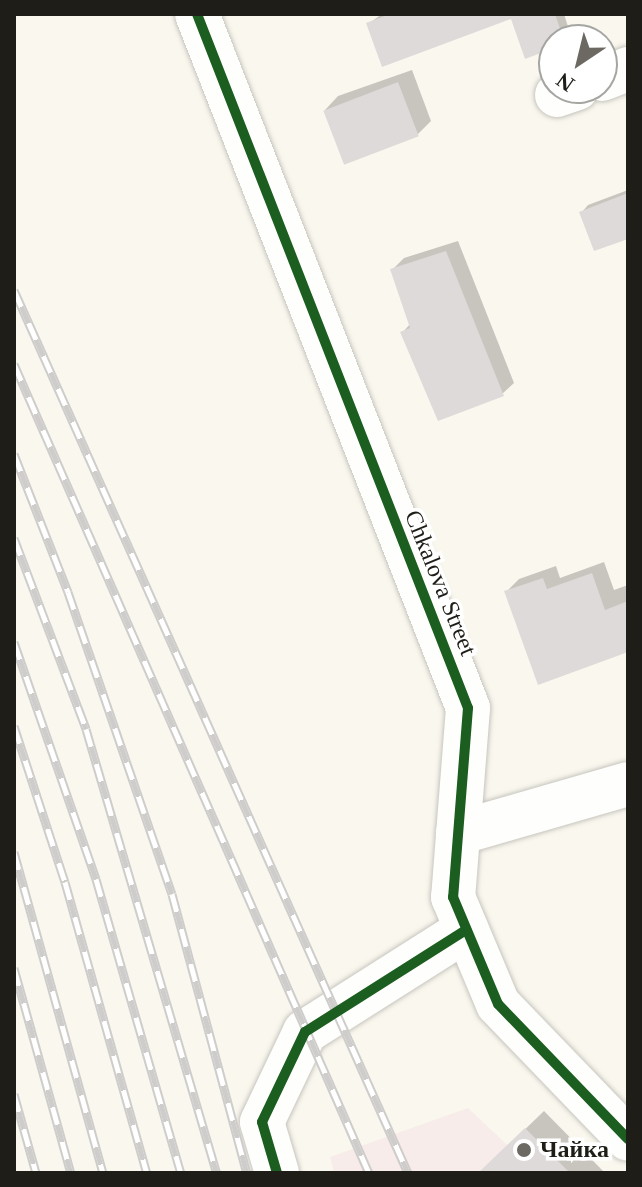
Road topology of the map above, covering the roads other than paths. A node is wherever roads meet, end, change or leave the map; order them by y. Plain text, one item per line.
1 (197, 14) edge
2 (628, 784) edge
3 (458, 833) junction
4 (466, 930) junction
5 (628, 1139) edge
6 (277, 1173) edge

1 - 3 street, Chkalova Street
2 - 3 street
3 - 4 street, Chkalova Street
4 - 5 street, Chkalova Street
4 - 6 street

